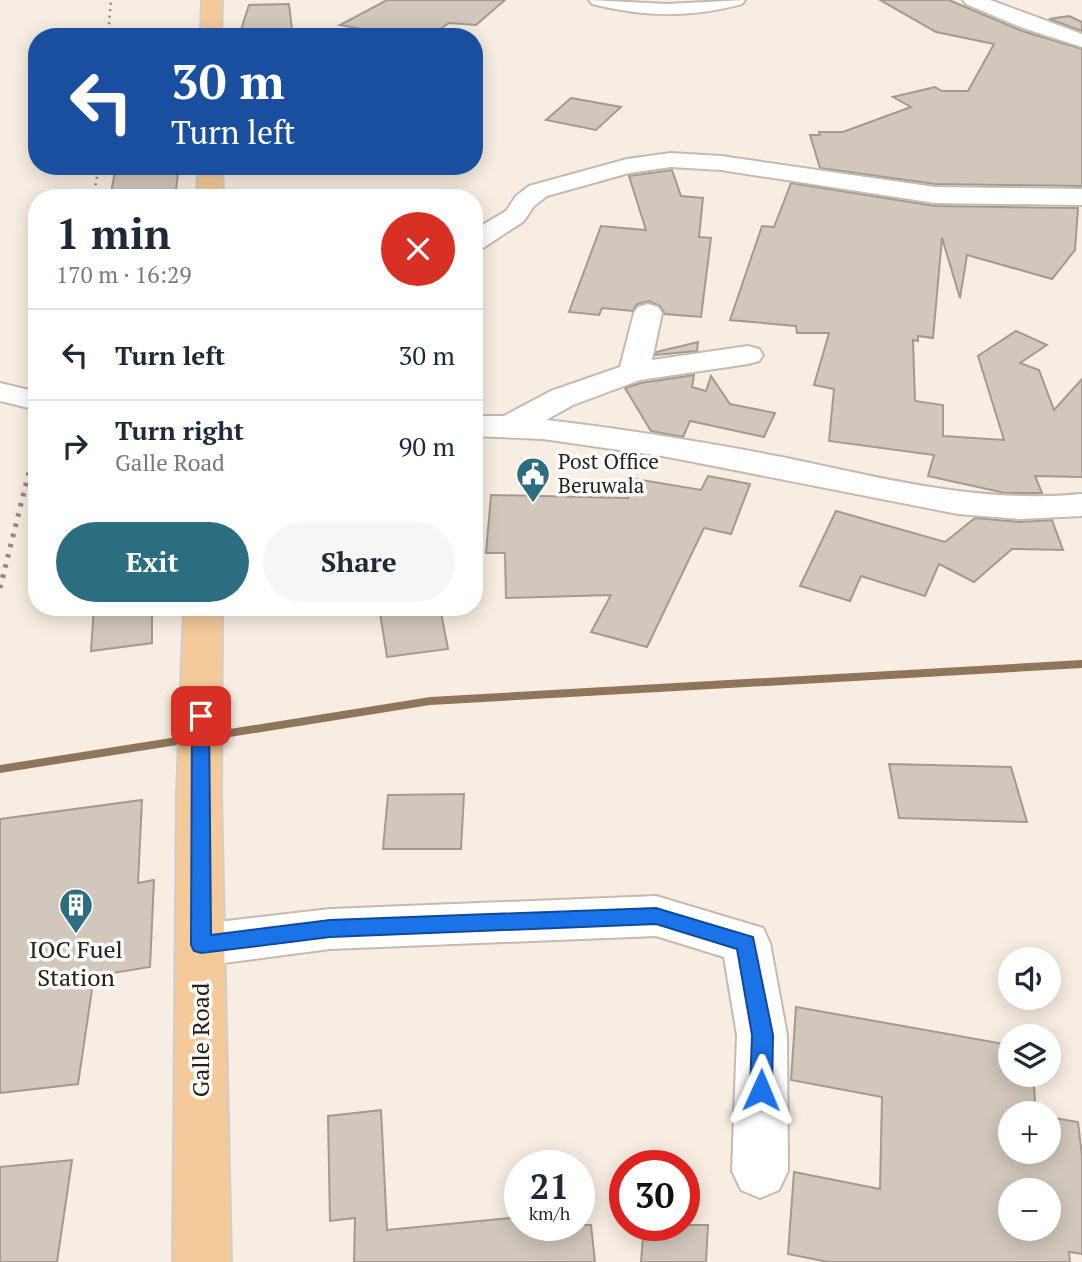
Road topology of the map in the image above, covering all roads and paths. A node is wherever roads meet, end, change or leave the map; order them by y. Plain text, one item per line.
1 (212, 0) edge
2 (599, 0) edge
3 (735, 0) edge
4 (973, 0) edge
5 (211, 28) edge
6 (1082, 41) edge
7 (1082, 197) edge
8 (483, 236) edge
9 (648, 313) dead end
10 (748, 355) dead end
11 (634, 372) junction
12 (0, 392) edge
13 (28, 399) edge
14 (514, 424) junction
15 (483, 426) edge
16 (1082, 505) edge
17 (203, 616) edge
18 (201, 945) junction
19 (760, 1171) dead end
20 (202, 1262) edge

1 - 5 highway
2 - 3 street
4 - 6 street
7 - 8 street
9 - 11 street
10 - 11 street
11 - 14 street
12 - 13 street
14 - 15 street
14 - 16 street
17 - 18 highway, Galle Road
18 - 19 street
18 - 20 highway, Galle Road

